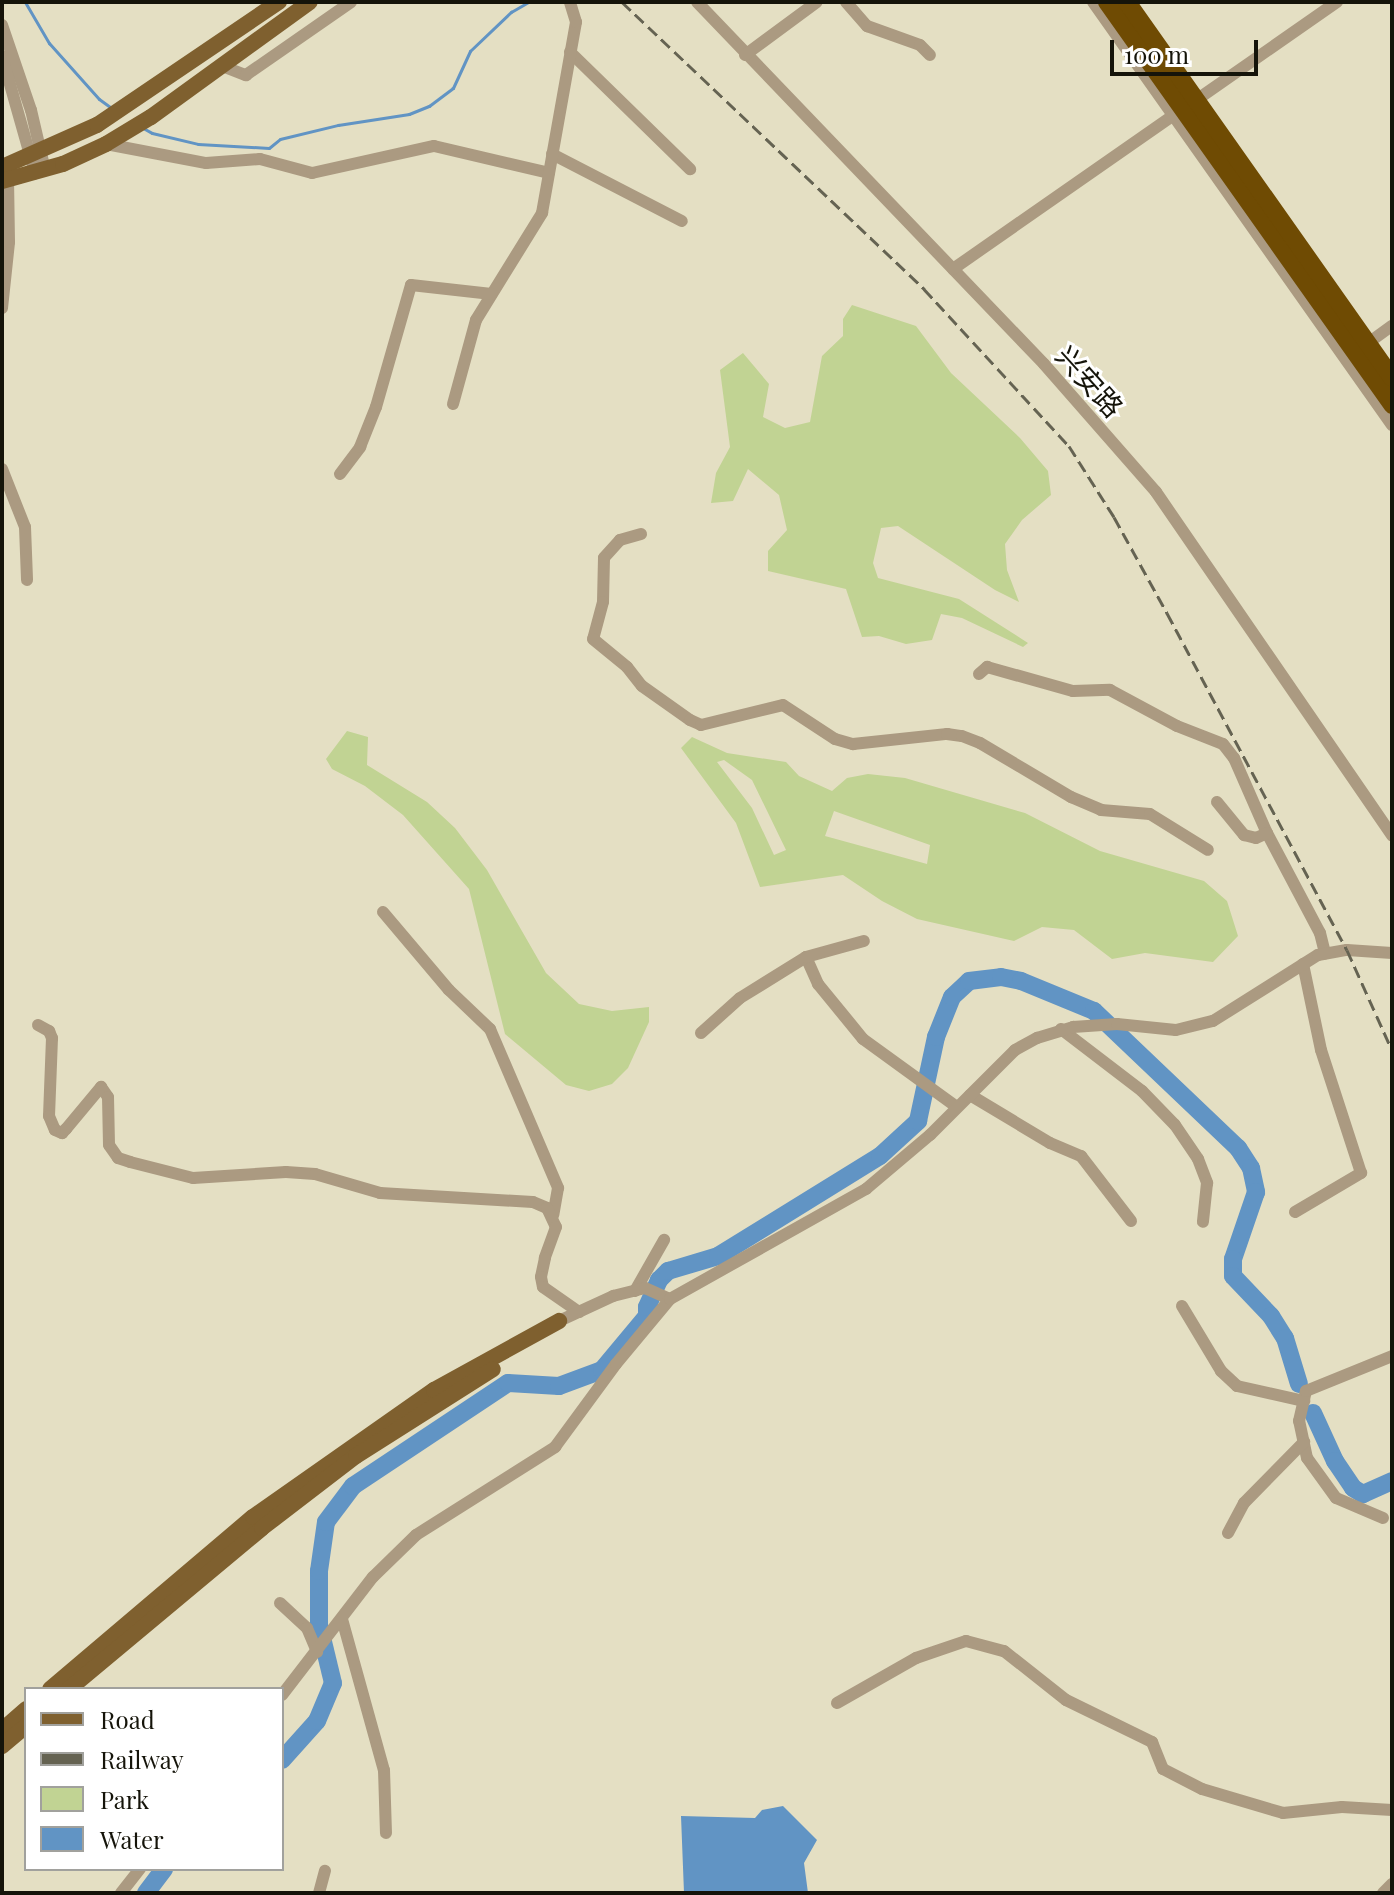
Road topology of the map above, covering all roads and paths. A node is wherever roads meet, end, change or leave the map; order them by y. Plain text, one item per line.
1 (279, 2) edge
2 (310, 2) edge
3 (351, 2) edge
4 (570, 2) edge
5 (697, 2) edge
6 (817, 2) edge
7 (846, 2) edge
8 (1093, 2) edge
9 (1107, 2) edge
10 (1127, 2) edge
11 (1337, 2) edge
12 (2, 25) edge
13 (570, 52) junction
14 (745, 55) junction
15 (930, 55) dead end
16 (2, 56) edge
17 (222, 66) junction
18 (1184, 109) junction
19 (113, 139) junction
20 (552, 154) junction
21 (38, 163) junction
22 (690, 169) dead end
23 (549, 173) junction
24 (4, 176) edge
25 (682, 221) dead end
26 (953, 269) junction
27 (491, 294) junction
28 (2, 308) edge
29 (1392, 326) edge
30 (1361, 348) junction
31 (1392, 378) edge
32 (453, 404) dead end
33 (1392, 405) edge
34 (1392, 425) edge
35 (2, 469) edge
36 (340, 474) dead end
37 (641, 534) dead end
38 (27, 580) dead end
39 (979, 674) dead end
40 (1217, 802) dead end
41 (1267, 833) junction
42 (1392, 836) edge
43 (1208, 850) dead end
44 (383, 912) dead end
45 (864, 941) dead end
46 (1325, 953) junction
47 (1392, 953) edge
48 (806, 957) junction
49 (1303, 964) junction
50 (38, 1025) dead end
51 (1061, 1029) junction
52 (701, 1033) dead end
53 (970, 1095) junction
54 (957, 1107) junction
55 (1295, 1212) dead end
56 (553, 1215) junction
57 (1131, 1221) dead end
58 (1203, 1222) dead end
59 (664, 1240) dead end
60 (640, 1290) junction
61 (664, 1296) junction
62 (1182, 1306) dead end
63 (579, 1312) junction
64 (559, 1321) junction
65 (1392, 1356) edge
66 (1304, 1401) junction
67 (1304, 1442) junction
68 (1383, 1518) dead end
69 (1228, 1533) dead end
70 (280, 1603) dead end
71 (342, 1619) junction
72 (318, 1651) junction
73 (52, 1687) edge
74 (71, 1687) edge
75 (284, 1693) edge
76 (837, 1703) dead end
77 (24, 1711) edge
78 (24, 1728) edge
79 (2, 1730) edge
80 (2, 1746) edge
81 (1392, 1810) edge
82 (386, 1833) dead end
83 (138, 1871) edge
84 (325, 1871) dead end
85 (1392, 1884) edge
86 (121, 1893) edge
87 (319, 1893) edge
88 (1383, 1893) edge

1 - 21 main road
2 - 17 main road
3 - 17 street
4 - 13 street
5 - 14 street, 兴安路
6 - 14 street
7 - 15 street
8 - 18 street
9 - 18 highway
10 - 18 highway
11 - 18 street
12 - 21 street
13 - 20 street
13 - 22 street
14 - 26 street, 兴安路
16 - 21 street
17 - 19 main road
18 - 26 street
18 - 30 highway
18 - 34 street
19 - 21 main road
19 - 23 street
20 - 23 street
20 - 25 street
21 - 24 main road
23 - 27 street
24 - 28 street
26 - 42 street, 兴安路
27 - 32 street
27 - 36 street
29 - 30 street
30 - 31 highway
30 - 33 highway
35 - 38 street
37 - 43 street
39 - 41 street
40 - 41 street
41 - 46 street
44 - 56 street
45 - 48 street
46 - 47 street
46 - 49 street
48 - 52 street
48 - 54 street
49 - 51 street
49 - 55 street
50 - 56 street
51 - 53 street
51 - 58 street
53 - 54 street
53 - 57 street
54 - 61 street
56 - 63 street
59 - 60 street
60 - 61 street
60 - 63 street
61 - 71 street
62 - 66 street
63 - 64 street
64 - 73 main road
64 - 74 main road
65 - 66 street
66 - 67 street
67 - 68 street
67 - 69 street
70 - 72 street
71 - 72 street
71 - 82 street
72 - 75 street
76 - 81 street
77 - 79 main road
78 - 80 main road
83 - 86 street
84 - 87 street
85 - 88 street

